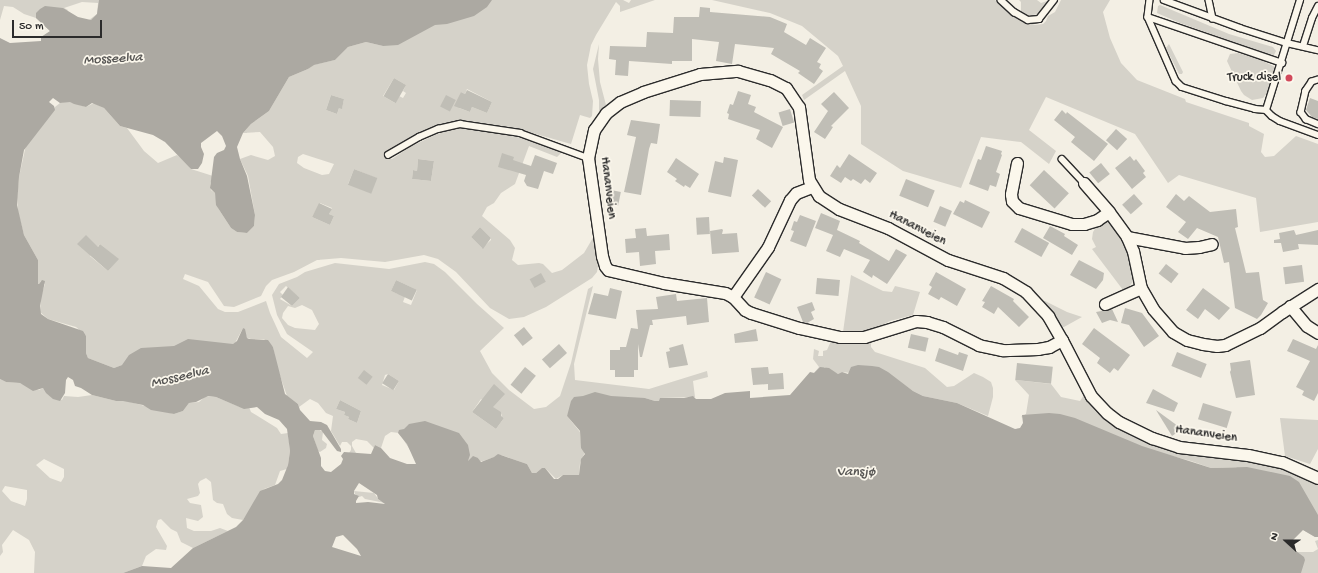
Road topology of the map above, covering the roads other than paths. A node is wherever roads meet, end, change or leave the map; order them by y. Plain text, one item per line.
1 (1001, 0) edge
2 (1054, 0) edge
3 (1150, 0) edge
4 (1164, 0) edge
5 (1209, 0) edge
6 (1300, 0) edge
7 (1318, 6) edge
8 (1148, 17) junction
9 (1213, 19) junction
10 (1287, 43) junction
11 (1303, 46) junction
12 (1318, 50) edge
13 (1282, 63) junction
14 (1318, 80) edge
15 (1266, 110) junction
16 (1318, 124) edge
17 (1318, 135) edge
18 (388, 155) dead end
19 (588, 158) junction
20 (1062, 159) dead end
21 (1017, 163) dead end
22 (1084, 183) joint
23 (812, 187) junction
24 (1109, 212) junction
25 (1127, 237) junction
26 (1212, 244) dead end
27 (1142, 288) junction
28 (1318, 289) edge
29 (733, 296) junction
30 (1105, 304) dead end
31 (1290, 306) junction
32 (1318, 333) edge
33 (1062, 340) junction
34 (1318, 478) edge

1 - 2 lane
3 - 8 lane
4 - 9 lane
5 - 9 lane
6 - 10 lane
7 - 11 lane
8 - 13 lane
8 - 15 lane
9 - 10 lane
10 - 11 lane
10 - 13 lane
11 - 12 lane
13 - 15 lane
14 - 16 lane
15 - 17 lane
18 - 19 lane
19 - 23 street, Hananveien
19 - 29 street, Hananveien
20 - 22 lane
21 - 24 street
22 - 24 street
23 - 29 street
23 - 33 street, Hananveien
24 - 25 street
25 - 26 street
25 - 27 street
27 - 30 street
27 - 31 street
28 - 31 street
29 - 33 street
31 - 32 street
33 - 34 street, Hananveien

